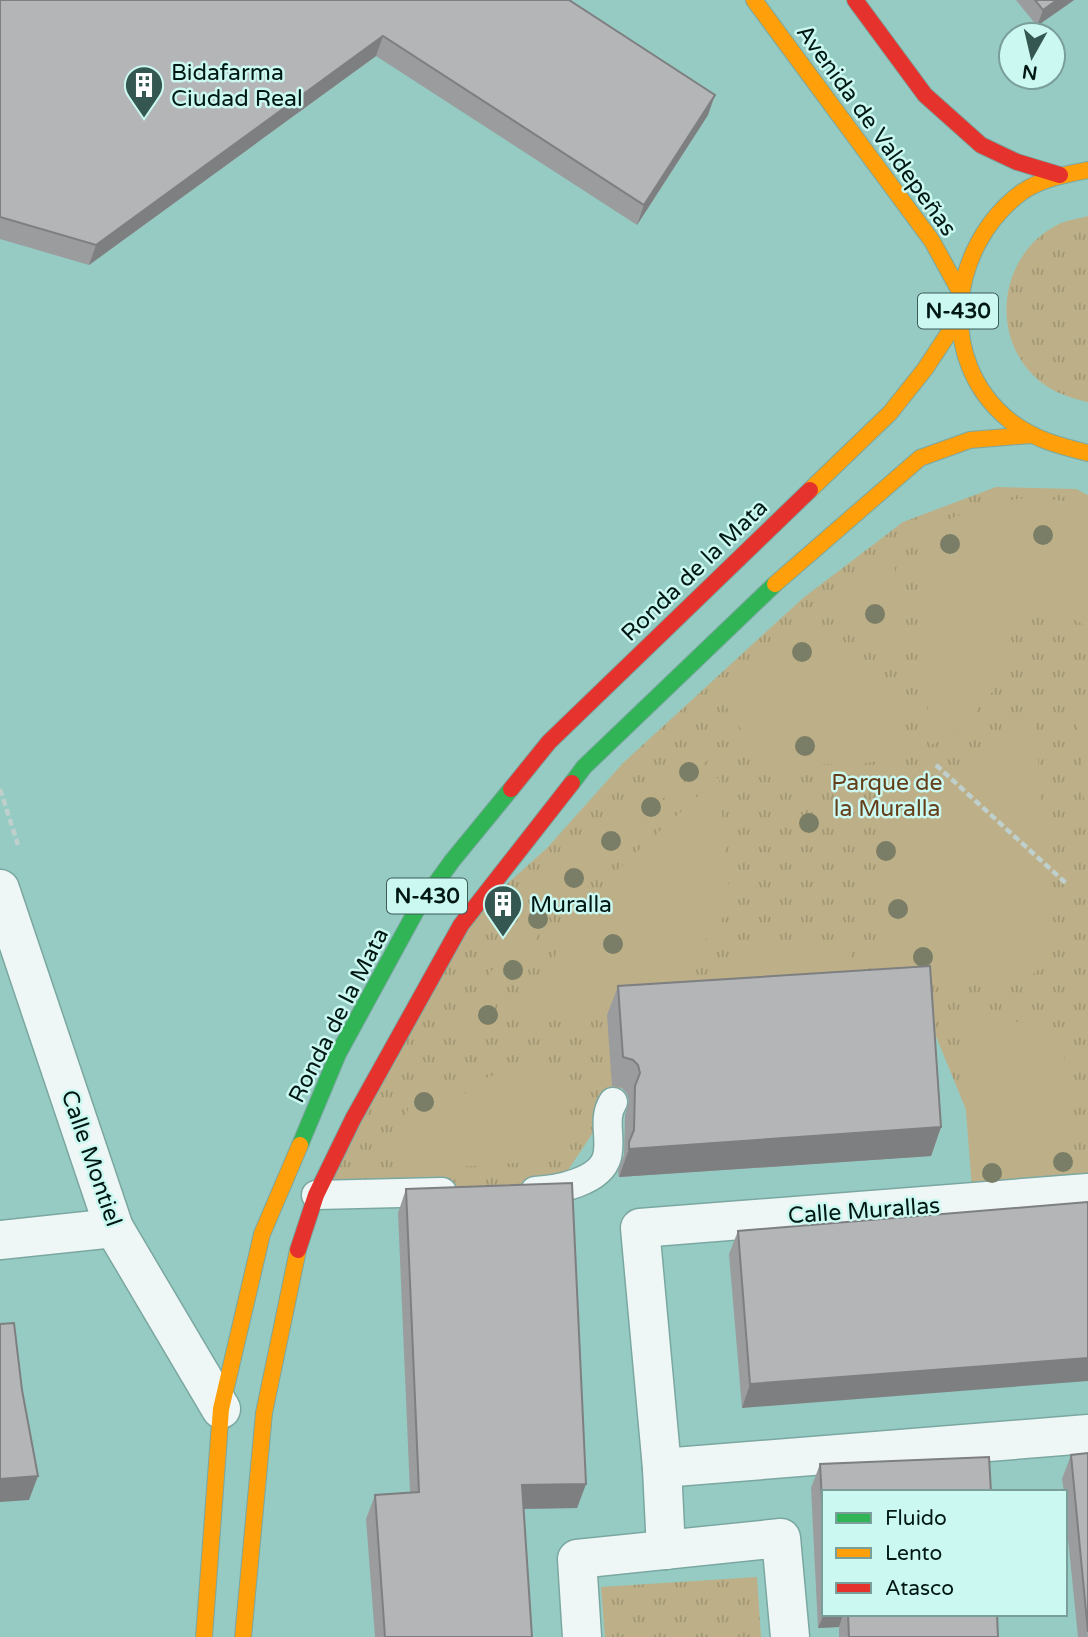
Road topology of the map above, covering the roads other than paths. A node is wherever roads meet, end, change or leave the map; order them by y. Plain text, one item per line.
1 (754, 0) edge
2 (855, 0) edge
3 (1088, 170) edge
4 (1060, 175) junction
5 (959, 290) junction
6 (958, 319) junction
7 (1031, 435) junction
8 (1088, 453) edge
9 (0, 889) edge
10 (613, 1102) dead end
11 (515, 1191) edge
12 (462, 1192) edge
13 (1088, 1194) edge
14 (316, 1195) junction
15 (114, 1228) junction
16 (0, 1240) edge
17 (221, 1409) junction
18 (1088, 1434) edge
19 (662, 1468) junction
20 (666, 1550) junction
21 (204, 1637) edge
22 (243, 1637) edge
23 (582, 1637) edge
24 (790, 1637) edge

1 - 5 main road, Avenida de Valdepeñas
2 - 4 main road
3 - 4 main road, N-430
4 - 5 main road, N-430
5 - 6 main road, N-430
6 - 7 main road, N-430
6 - 17 main road, Ronda de la Mata / N-430
7 - 8 main road, N-430
7 - 14 main road, N-430
9 - 15 street, Calle Montiel
10 - 11 lane
12 - 14 lane
13 - 19 street, Calle Murallas
14 - 22 main road, N-430
15 - 16 street
15 - 17 street, Calle Montiel
17 - 21 main road, Ronda de la Mata / N-430
18 - 19 street
19 - 20 street
20 - 23 street
20 - 24 street

